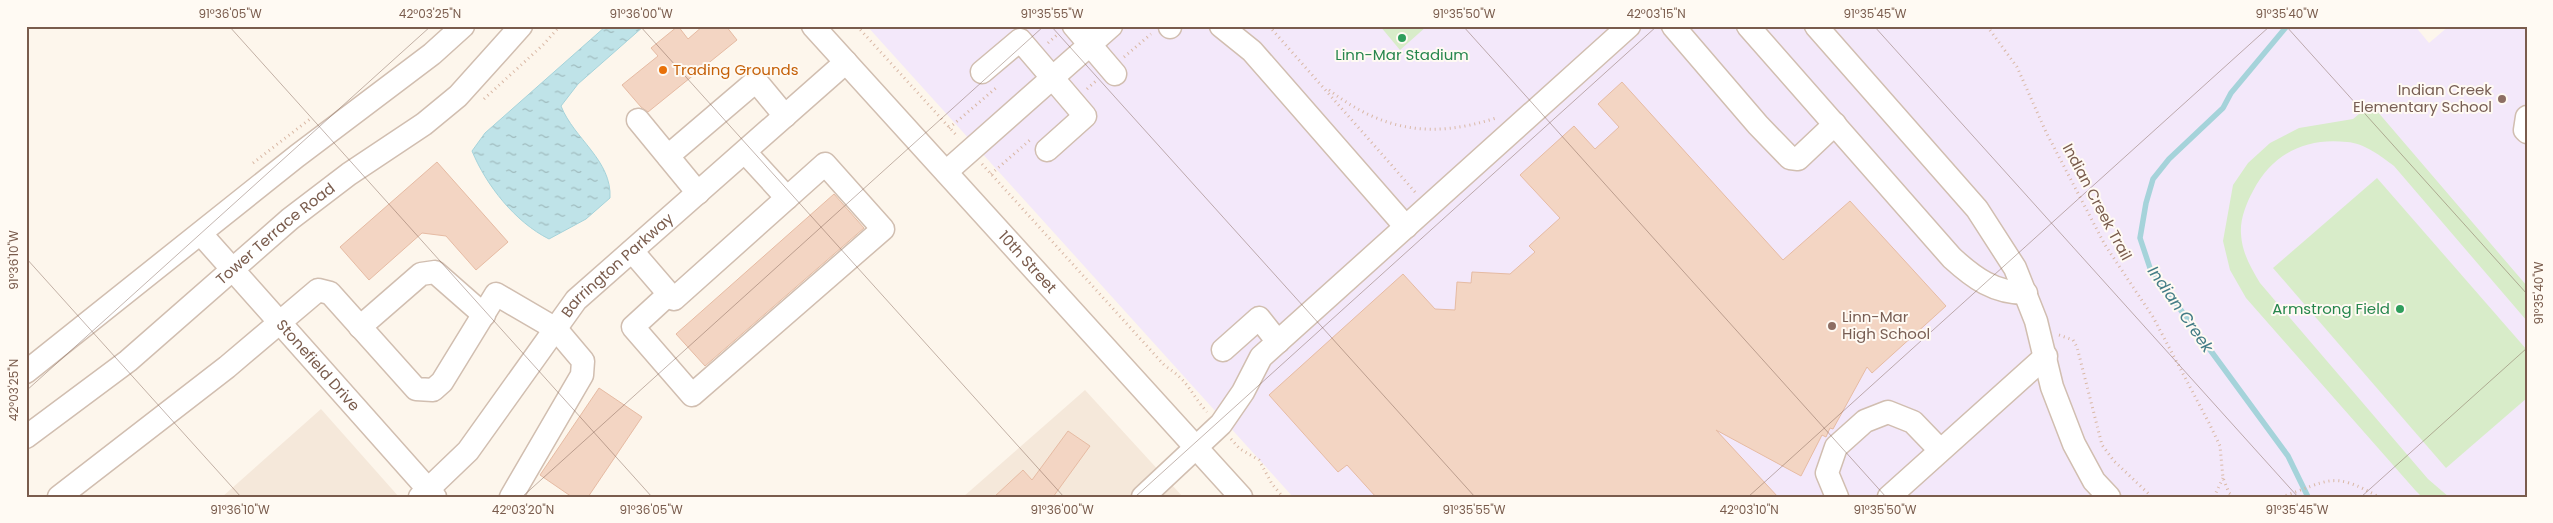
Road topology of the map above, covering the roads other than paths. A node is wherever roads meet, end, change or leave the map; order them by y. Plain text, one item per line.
1 (463, 26) edge
2 (521, 26) edge
3 (813, 26) edge
4 (1111, 26) edge
5 (1221, 26) edge
6 (1628, 26) edge
7 (1748, 26) edge
8 (1816, 26) edge
9 (1068, 28) edge
10 (1676, 30) edge
11 (1090, 45) junction
12 (846, 62) junction
13 (1112, 70) road end
14 (982, 72) dead end
15 (1052, 78) junction
16 (785, 116) junction
17 (2527, 117) edge
18 (638, 120) dead end
19 (1835, 124) junction
20 (2527, 132) edge
21 (1047, 150) dead end
22 (745, 152) junction
23 (668, 156) junction
24 (946, 172) junction
25 (698, 193) junction
26 (787, 198) junction
27 (1406, 227) junction
28 (202, 234) junction
29 (632, 251) junction
30 (233, 269) junction
31 (670, 294) junction
32 (2026, 294) junction
33 (484, 315) junction
34 (280, 322) junction
35 (360, 327) junction
36 (556, 329) junction
37 (1278, 342) junction
38 (1223, 350) dead end
39 (2046, 356) junction
40 (26, 372) edge
41 (26, 437) edge
42 (1197, 448) junction
43 (1940, 450) junction
44 (428, 494) edge
45 (59, 497) edge
46 (511, 497) edge
47 (1143, 497) edge
48 (1241, 497) edge
49 (1837, 497) edge
50 (1889, 497) edge
51 (2109, 497) edge

1 - 28 street
2 - 30 street, Tower Terrace Road
3 - 12 street, 10th Street
4 - 11 street
5 - 27 street
6 - 27 street
7 - 19 street
8 - 32 street
9 - 11 street
10 - 19 street
11 - 13 street
11 - 15 street
12 - 16 street, Barrington Parkway
12 - 24 street, 10th Street
14 - 15 street
15 - 21 street
15 - 24 street
16 - 22 street, Barrington Parkway
16 - 23 street
17 - 20 street
18 - 23 street
19 - 32 street
22 - 25 street, Barrington Parkway
22 - 26 street
23 - 25 street
24 - 42 street, 10th Street
25 - 29 street, Barrington Parkway
26 - 31 street
26 - 31 street
27 - 37 street
28 - 30 street, Stonefield Drive
28 - 40 street
29 - 31 street
29 - 36 street, Barrington Parkway
30 - 34 street, Stonefield Drive
30 - 41 street, Tower Terrace Road
32 - 39 street
33 - 35 street
33 - 35 street
33 - 36 street
34 - 35 street
34 - 44 street, Stonefield Drive
34 - 45 street
36 - 44 street, Barrington Parkway
36 - 46 street
37 - 38 street
37 - 42 street
39 - 43 street
39 - 51 street
42 - 47 street
42 - 48 street, 10th Street
43 - 49 street
43 - 50 street

